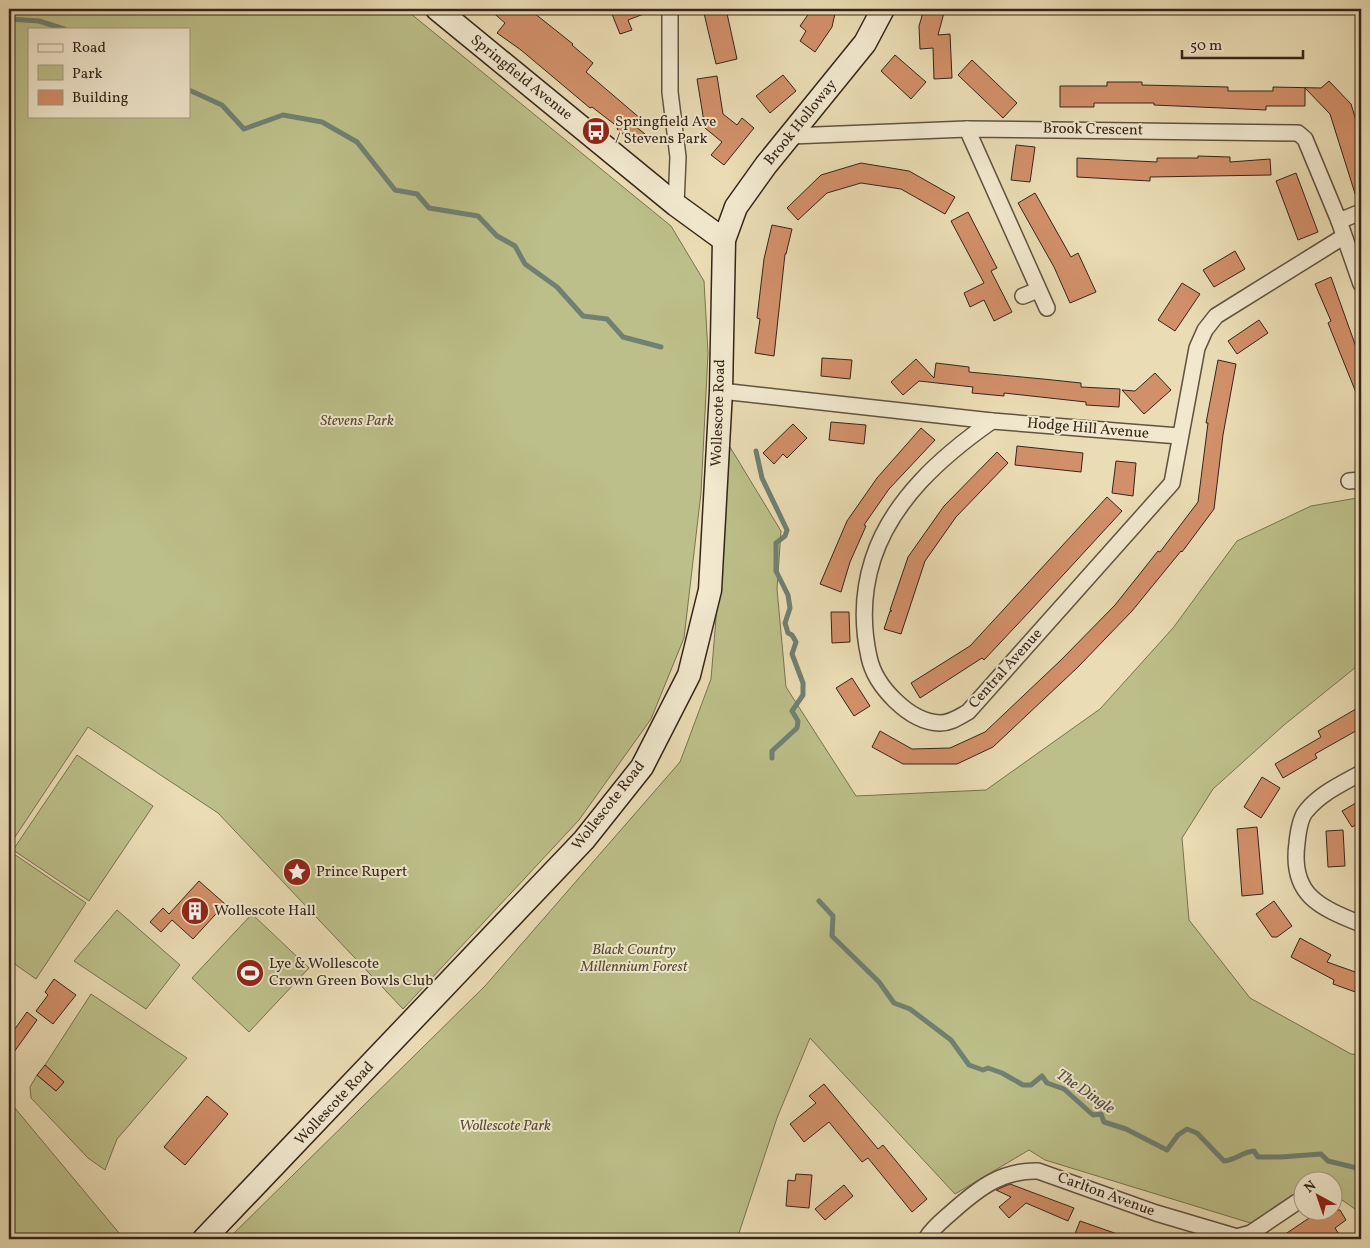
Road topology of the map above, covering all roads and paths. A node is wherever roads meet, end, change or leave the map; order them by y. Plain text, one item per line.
1 (437, 9) edge
2 (670, 9) edge
3 (883, 9) edge
4 (967, 129) junction
5 (791, 136) junction
6 (676, 205) junction
7 (1361, 212) edge
8 (1339, 221) junction
9 (1343, 237) junction
10 (724, 240) junction
11 (1361, 284) edge
12 (1038, 290) junction
13 (1023, 296) dead end
14 (1047, 308) dead end
15 (721, 391) junction
16 (992, 421) junction
17 (1179, 436) junction
18 (1361, 773) edge
19 (1361, 924) edge
20 (1292, 1205) edge
21 (204, 1239) edge
22 (926, 1239) edge

1 - 6 street, Springfield Avenue
2 - 6 street
3 - 5 street, Brook Holloway
4 - 5 street, Brook Crescent
4 - 8 street, Brook Crescent
4 - 12 street
5 - 10 street, Brook Holloway
6 - 10 street, Springfield Avenue
7 - 8 street
8 - 9 street, Brook Crescent
9 - 11 street, Brook Crescent
9 - 17 street
10 - 15 street, Wollescote Road
12 - 13 street
12 - 14 street
15 - 16 street, Hodge Hill Avenue
15 - 21 street, Wollescote Road
16 - 17 street, Hodge Hill Avenue
16 - 17 street, Central Avenue
18 - 19 street
20 - 22 street, Carlton Avenue

